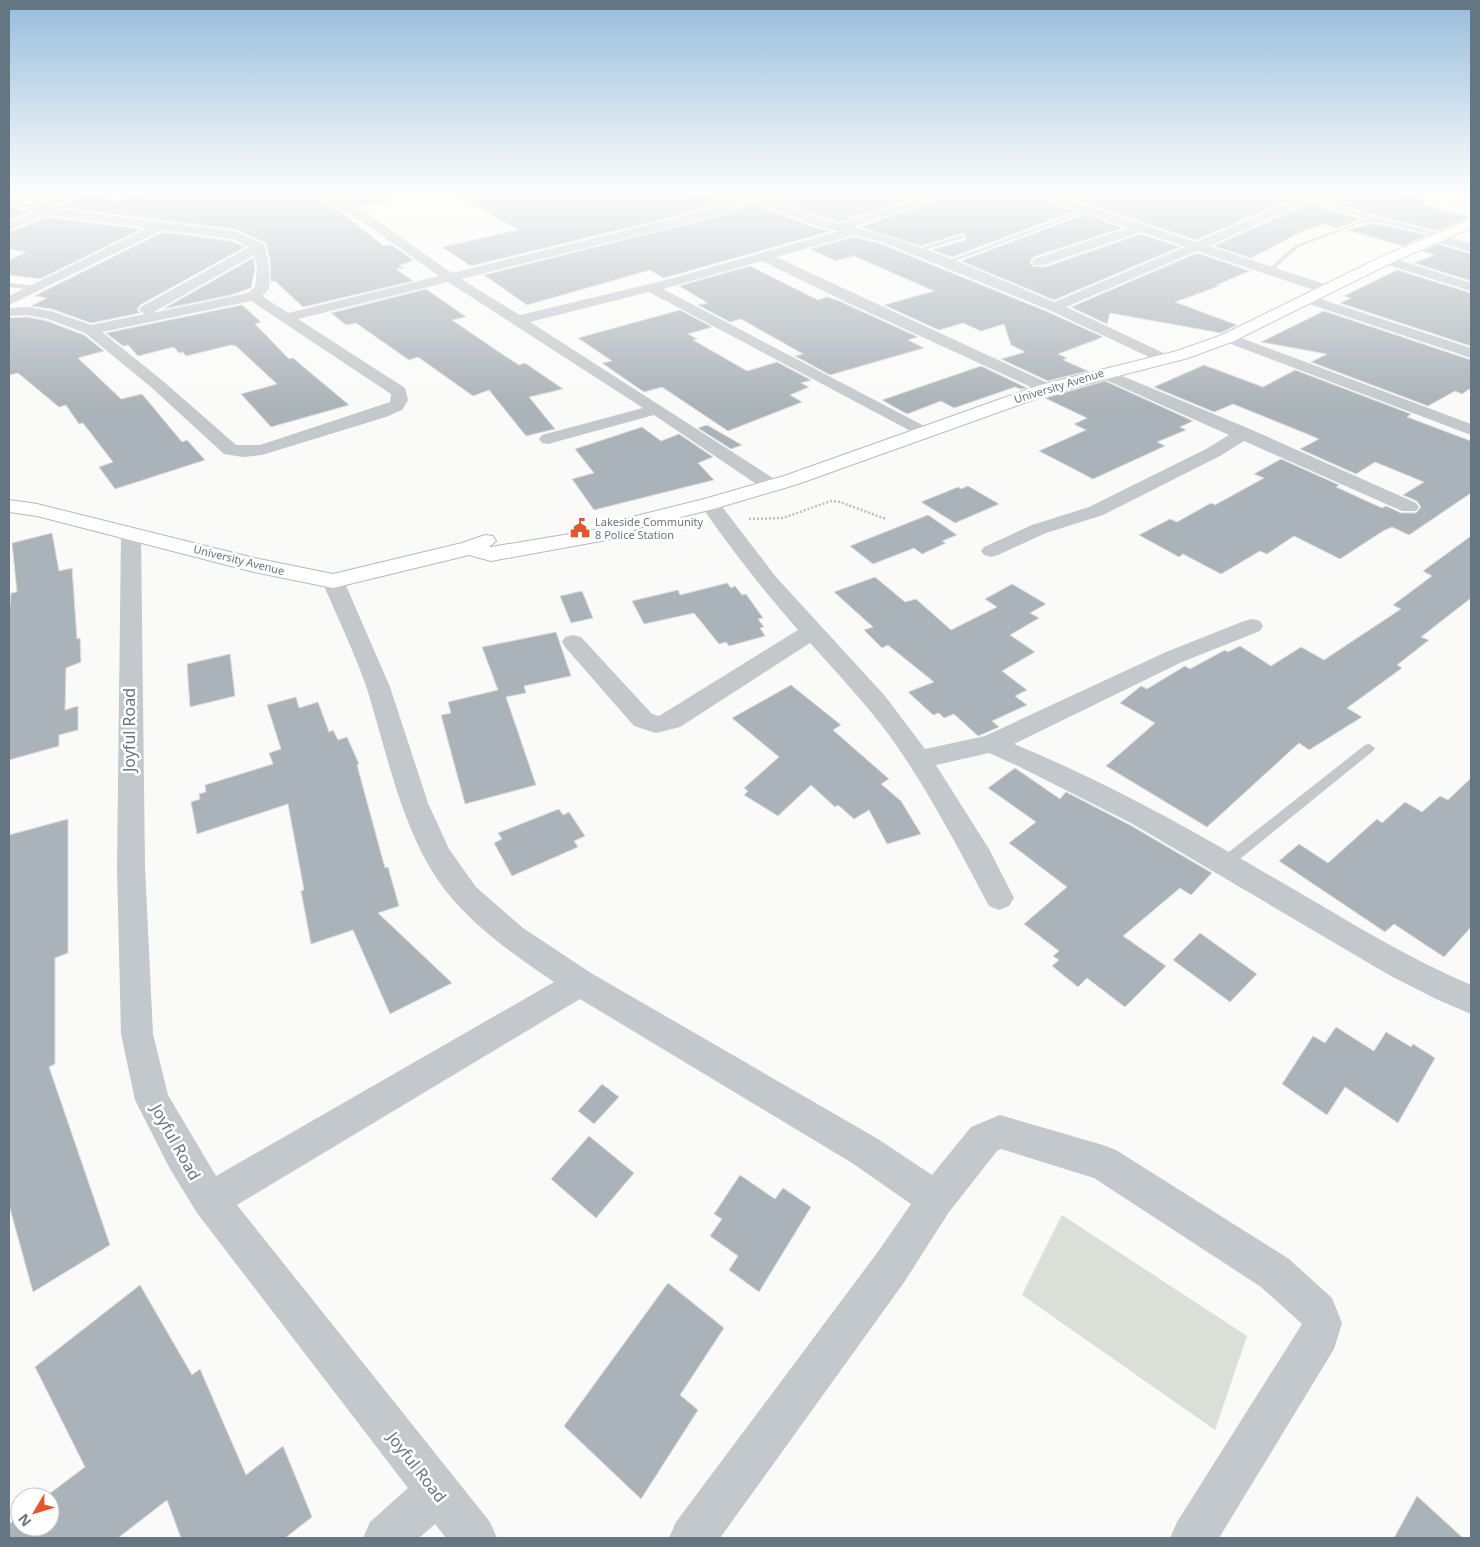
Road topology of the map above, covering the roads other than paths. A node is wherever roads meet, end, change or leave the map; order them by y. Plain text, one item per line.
1 (88, 262) edge
2 (230, 262) edge
3 (263, 262) edge
4 (428, 262) edge
5 (513, 262) edge
6 (746, 262) edge
7 (776, 262) edge
8 (1159, 262) edge
9 (1246, 262) edge
10 (1278, 262) edge
11 (1381, 262) edge
12 (1393, 262) edge
13 (945, 263) edge
14 (1270, 270) junction
15 (451, 278) junction
16 (9, 285) edge
17 (1471, 287) edge
18 (36, 288) junction
19 (651, 288) junction
20 (1325, 289) junction
21 (253, 296) junction
22 (1308, 299) junction
23 (9, 301) edge
24 (1054, 307) junction
25 (9, 312) edge
26 (288, 317) junction
27 (519, 320) junction
28 (126, 322) junction
29 (90, 330) junction
30 (1228, 338) junction
31 (1471, 353) edge
32 (1164, 358) junction
33 (1103, 372) junction
34 (1046, 388) junction
35 (657, 409) junction
36 (1471, 430) edge
37 (922, 432) junction
38 (1244, 433) junction
39 (548, 439) dead end
40 (772, 486) junction
41 (9, 506) edge
42 (1409, 507) dead end
43 (715, 511) junction
44 (131, 534) junction
45 (990, 551) dead end
46 (334, 581) junction
47 (1252, 626) dead end
48 (812, 631) junction
49 (574, 642) dead end
50 (991, 744) junction
51 (1368, 748) dead end
52 (921, 759) junction
53 (1225, 864) junction
54 (999, 898) dead end
55 (580, 983) junction
56 (1471, 1000) edge
57 (936, 1199) junction
58 (210, 1200) junction
59 (437, 1492) junction
60 (386, 1538) edge
61 (474, 1538) edge
62 (692, 1538) edge
63 (1193, 1538) edge

1 - 18 street
2 - 28 street
3 - 21 street
4 - 15 street
5 - 15 street
6 - 19 street
7 - 34 street
8 - 24 street
9 - 14 street
10 - 14 lane
11 - 20 street, University Avenue
12 - 17 street
13 - 24 street
14 - 20 street
15 - 26 street
15 - 27 street
16 - 18 lane
18 - 23 street
19 - 27 street
19 - 37 street
20 - 22 street, University Avenue
21 - 26 street
21 - 28 street
22 - 30 street, University Avenue
22 - 31 street
24 - 32 street
25 - 29 street
26 - 29 street
27 - 35 street
28 - 29 street
30 - 32 street, University Avenue
30 - 36 street
32 - 33 street, University Avenue
33 - 34 street, University Avenue
33 - 38 street
34 - 37 street, University Avenue
35 - 39 street
35 - 40 street
37 - 40 street, University Avenue
38 - 42 street
38 - 45 street
40 - 43 street, University Avenue
41 - 44 street, University Avenue
43 - 46 street, University Avenue
43 - 48 street
44 - 46 street, University Avenue
44 - 58 street, Joyful Road
46 - 55 street
47 - 50 street
48 - 49 street
48 - 52 street
50 - 52 street
50 - 53 street
51 - 53 lane
52 - 54 street
53 - 56 street
55 - 57 street
55 - 58 street
57 - 62 street
57 - 63 street
58 - 59 street, Joyful Road
59 - 60 street
59 - 61 street, Joyful Road

